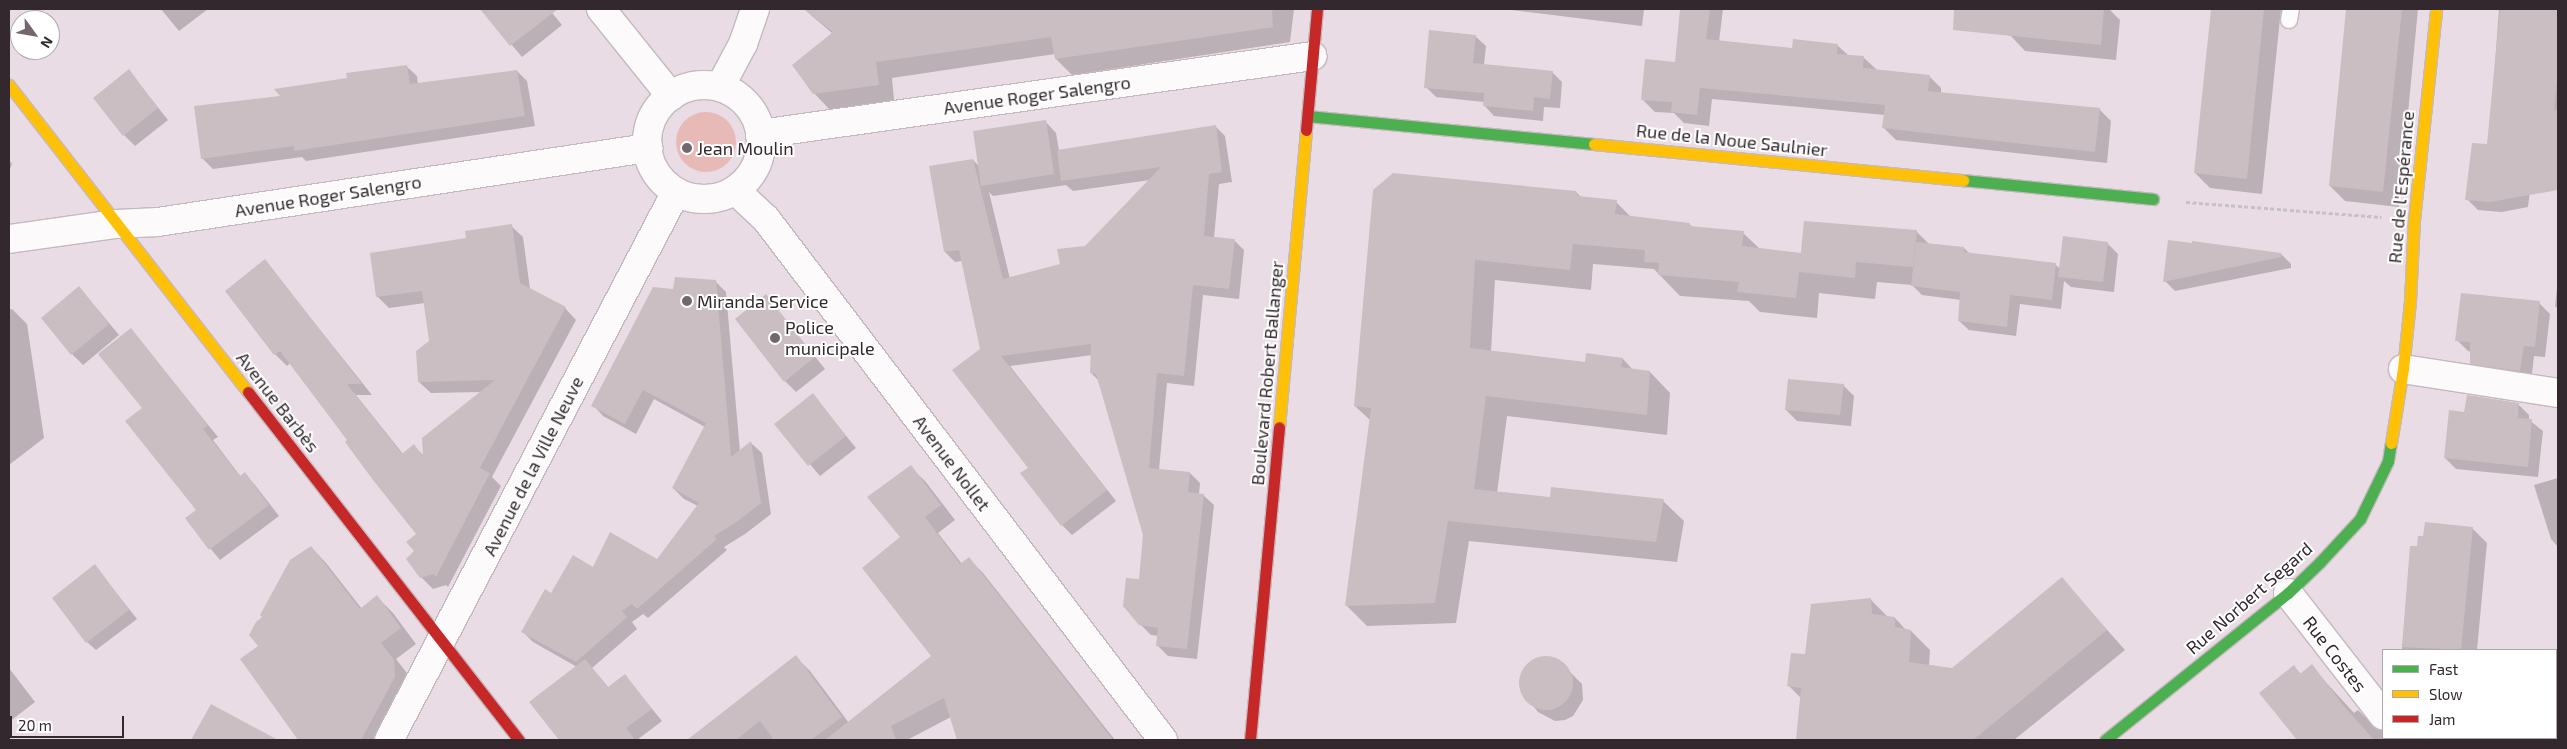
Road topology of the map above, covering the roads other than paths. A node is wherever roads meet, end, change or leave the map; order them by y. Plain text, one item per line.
1 (601, 9) edge
2 (755, 9) edge
3 (1317, 9) edge
4 (2436, 9) edge
5 (1313, 56) junction
6 (9, 85) edge
7 (720, 87) junction
8 (671, 96) junction
9 (1308, 116) junction
10 (760, 134) junction
11 (648, 148) junction
12 (735, 190) junction
13 (676, 192) junction
14 (2153, 199) road end
15 (116, 224) junction
16 (9, 239) edge
17 (2403, 369) junction
18 (2558, 393) edge
19 (2288, 593) junction
20 (442, 642) junction
21 (2382, 714) edge
22 (390, 740) edge
23 (519, 740) edge
24 (1163, 740) edge
25 (1250, 740) edge
26 (2105, 740) edge

1 - 8 street
2 - 7 street
3 - 5 street, Boulevard Robert Ballanger
4 - 17 street, Rue de l'Espérance
5 - 9 street, Boulevard Robert Ballanger
5 - 10 street, Avenue Roger Salengro
6 - 15 street, Avenue Barbès
7 - 8 street
7 - 10 street
8 - 11 street
9 - 14 street, Rue de la Noue Saulnier
9 - 25 street, Boulevard Robert Ballanger
10 - 12 street
11 - 13 street
11 - 15 street, Avenue Roger Salengro
12 - 13 street
12 - 24 street, Avenue Nollet
13 - 20 street, Avenue de la Ville Neuve
15 - 16 street, Avenue Roger Salengro
15 - 20 street, Avenue Barbès
17 - 18 street
17 - 19 street, Rue Norbert Segard
19 - 21 street, Rue Costes
19 - 26 street, Rue Norbert Segard
20 - 22 street, Avenue de la Ville Neuve
20 - 23 street, Avenue Barbès

